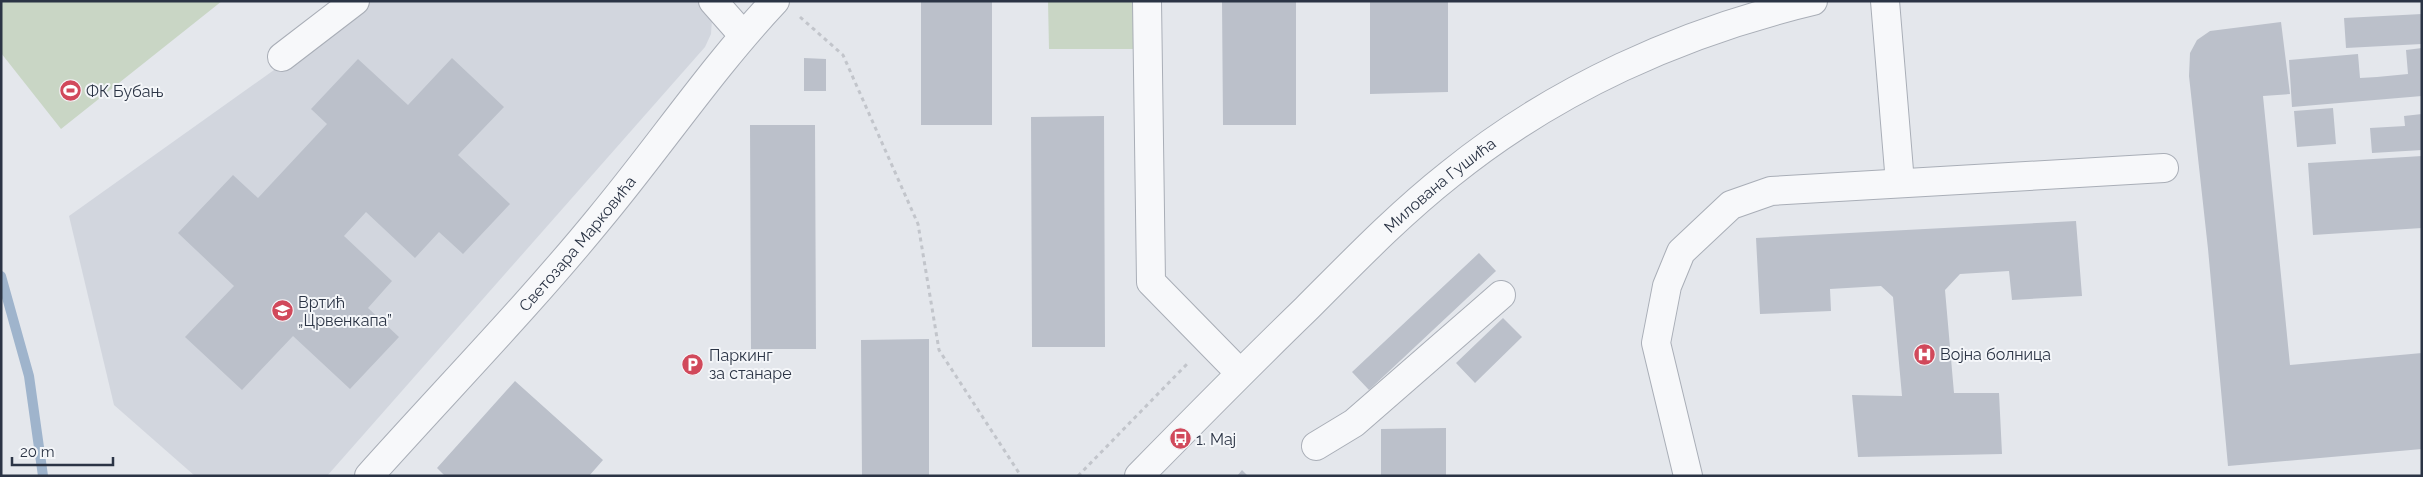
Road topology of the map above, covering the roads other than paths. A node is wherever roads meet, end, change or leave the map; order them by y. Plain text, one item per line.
1 (355, 1) edge
2 (713, 1) edge
3 (1147, 1) edge
4 (1812, 1) edge
5 (1885, 1) edge
6 (785, 7) edge
7 (743, 36) junction
8 (282, 57) dead end
9 (2164, 168) dead end
10 (1900, 183) junction
11 (1501, 295) dead end
12 (1240, 373) junction
13 (1316, 446) dead end
14 (369, 476) edge
15 (1139, 476) edge
16 (1688, 476) edge

1 - 8 street
2 - 7 street
3 - 12 street
4 - 12 street, Милована Гушића
5 - 10 street
6 - 7 street, Светозара Марковића
7 - 14 street, Светозара Марковића
9 - 10 street
10 - 16 street
11 - 13 street
12 - 15 street, Милована Гушића

